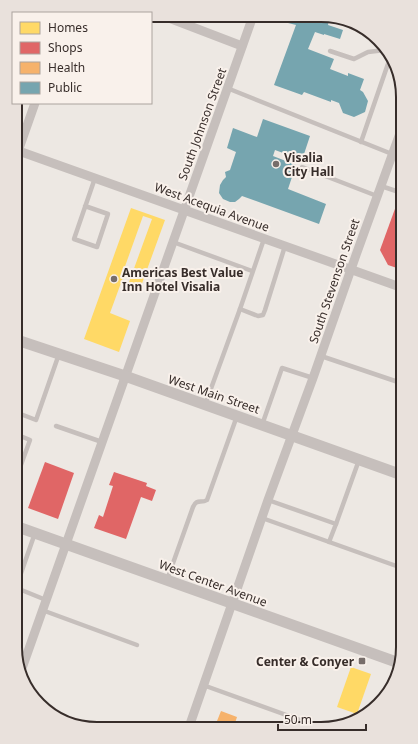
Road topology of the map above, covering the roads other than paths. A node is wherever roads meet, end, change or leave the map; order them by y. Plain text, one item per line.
1 (184, 22) edge
2 (251, 22) edge
3 (242, 46) junction
4 (330, 51) dead end
5 (380, 51) edge
6 (388, 64) edge
7 (227, 88) junction
8 (35, 104) edge
9 (22, 138) edge
10 (361, 142) junction
11 (396, 144) edge
12 (22, 154) edge
13 (392, 154) junction
14 (302, 167) dead end
15 (95, 178) junction
16 (380, 186) junction
17 (396, 191) edge
18 (377, 196) junction
19 (85, 206) junction
20 (184, 210) junction
21 (264, 238) junction
22 (173, 242) junction
23 (286, 246) junction
24 (351, 270) junction
25 (252, 271) junction
26 (396, 286) edge
27 (240, 309) junction
28 (22, 342) edge
29 (59, 354) junction
30 (321, 356) junction
31 (125, 376) junction
32 (313, 378) junction
33 (396, 381) edge
34 (205, 405) junction
35 (22, 415) edge
36 (237, 416) junction
37 (262, 425) junction
38 (56, 426) dead end
39 (292, 435) junction
40 (22, 437) edge
41 (102, 442) junction
42 (359, 459) junction
43 (22, 462) edge
44 (396, 473) edge
45 (268, 500) junction
46 (262, 518) junction
47 (336, 524) junction
48 (22, 528) edge
49 (34, 532) junction
50 (329, 542) junction
51 (65, 544) junction
52 (396, 566) edge
53 (22, 570) edge
54 (167, 580) junction
55 (22, 590) edge
56 (46, 600) junction
57 (232, 604) junction
58 (42, 610) junction
59 (137, 645) dead end
60 (24, 662) edge
61 (395, 662) edge
62 (203, 685) junction
63 (191, 722) edge
64 (306, 722) edge

1 - 3 street
2 - 3 street, South Johnson Street
3 - 7 street, South Johnson Street
4 - 5 lane
6 - 10 lane
7 - 10 lane
7 - 20 street, South Johnson Street
8 - 9 street
10 - 13 lane
11 - 13 street, South Stevenson Street
12 - 15 street, West Acequia Avenue
13 - 16 street, South Stevenson Street
14 - 18 lane
15 - 19 lane
15 - 20 street, West Acequia Avenue
16 - 17 lane
16 - 18 street, South Stevenson Street
18 - 24 street, South Stevenson Street
19 - 19 lane
20 - 21 street, West Acequia Avenue
20 - 22 street, South Johnson Street
21 - 23 street, West Acequia Avenue
21 - 25 lane
22 - 25 lane
22 - 31 street, South Johnson Street
23 - 24 street, West Acequia Avenue
23 - 27 lane
24 - 26 street, West Acequia Avenue
24 - 30 street, South Stevenson Street
25 - 27 lane
27 - 34 lane
28 - 29 street, West Main Street
29 - 31 street, West Main Street
29 - 35 lane
30 - 32 street, South Stevenson Street
30 - 33 lane
31 - 34 street, West Main Street
31 - 41 street, South Johnson Street
32 - 37 lane
32 - 39 street, South Stevenson Street
34 - 36 street, West Main Street
36 - 37 street, West Main Street
36 - 54 lane
37 - 39 street, West Main Street
38 - 41 lane
39 - 42 street, West Main Street
39 - 45 street, South Stevenson Street
40 - 43 lane
41 - 51 street, South Johnson Street
42 - 44 street, West Main Street
42 - 47 lane
45 - 46 street, South Stevenson Street
45 - 47 lane
46 - 50 lane
46 - 57 street, South Stevenson Street
47 - 50 lane
48 - 49 street, West Center Avenue
49 - 51 street, West Center Avenue
49 - 53 lane
50 - 52 lane
51 - 54 street, West Center Avenue
51 - 56 street, South Johnson Street
54 - 57 street, West Center Avenue
55 - 56 lane
56 - 58 street, South Johnson Street
57 - 61 street, West Center Avenue
57 - 62 street, South Stevenson Street
58 - 59 lane
58 - 60 street, South Johnson Street
62 - 63 street, South Stevenson Street
62 - 64 lane

